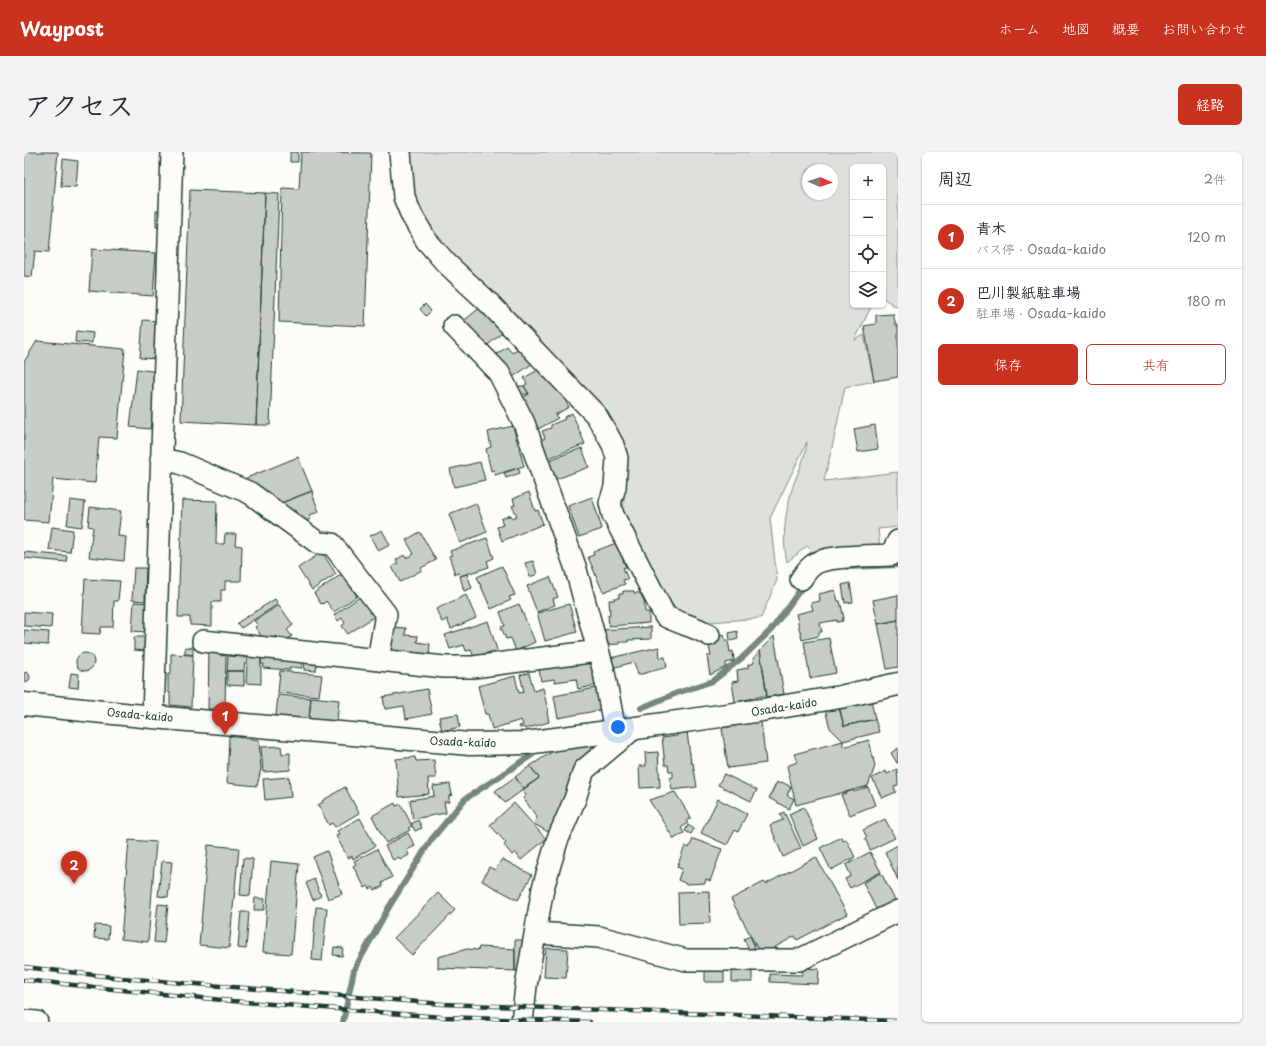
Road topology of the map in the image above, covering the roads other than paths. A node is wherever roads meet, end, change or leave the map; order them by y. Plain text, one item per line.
1 (400, 152) edge
2 (175, 153) edge
3 (454, 326) dead end
4 (161, 460) junction
5 (898, 541) edge
6 (801, 578) dead end
7 (709, 635) dead end
8 (203, 641) dead end
9 (598, 650) junction
10 (378, 660) junction
11 (896, 687) edge
12 (24, 704) edge
13 (153, 717) junction
14 (624, 730) junction
15 (898, 911) edge
16 (536, 933) junction
17 (24, 1021) edge
18 (37, 1022) edge
19 (522, 1022) edge

1 - 7 street
2 - 4 street
3 - 9 street
4 - 10 street
4 - 13 street
5 - 6 street
8 - 10 street
9 - 10 street
9 - 14 street
11 - 14 main road, Osada-kaido
12 - 13 main road, Osada-kaido
13 - 14 main road, Osada-kaido
14 - 16 street
15 - 16 street
16 - 19 street
17 - 18 street

